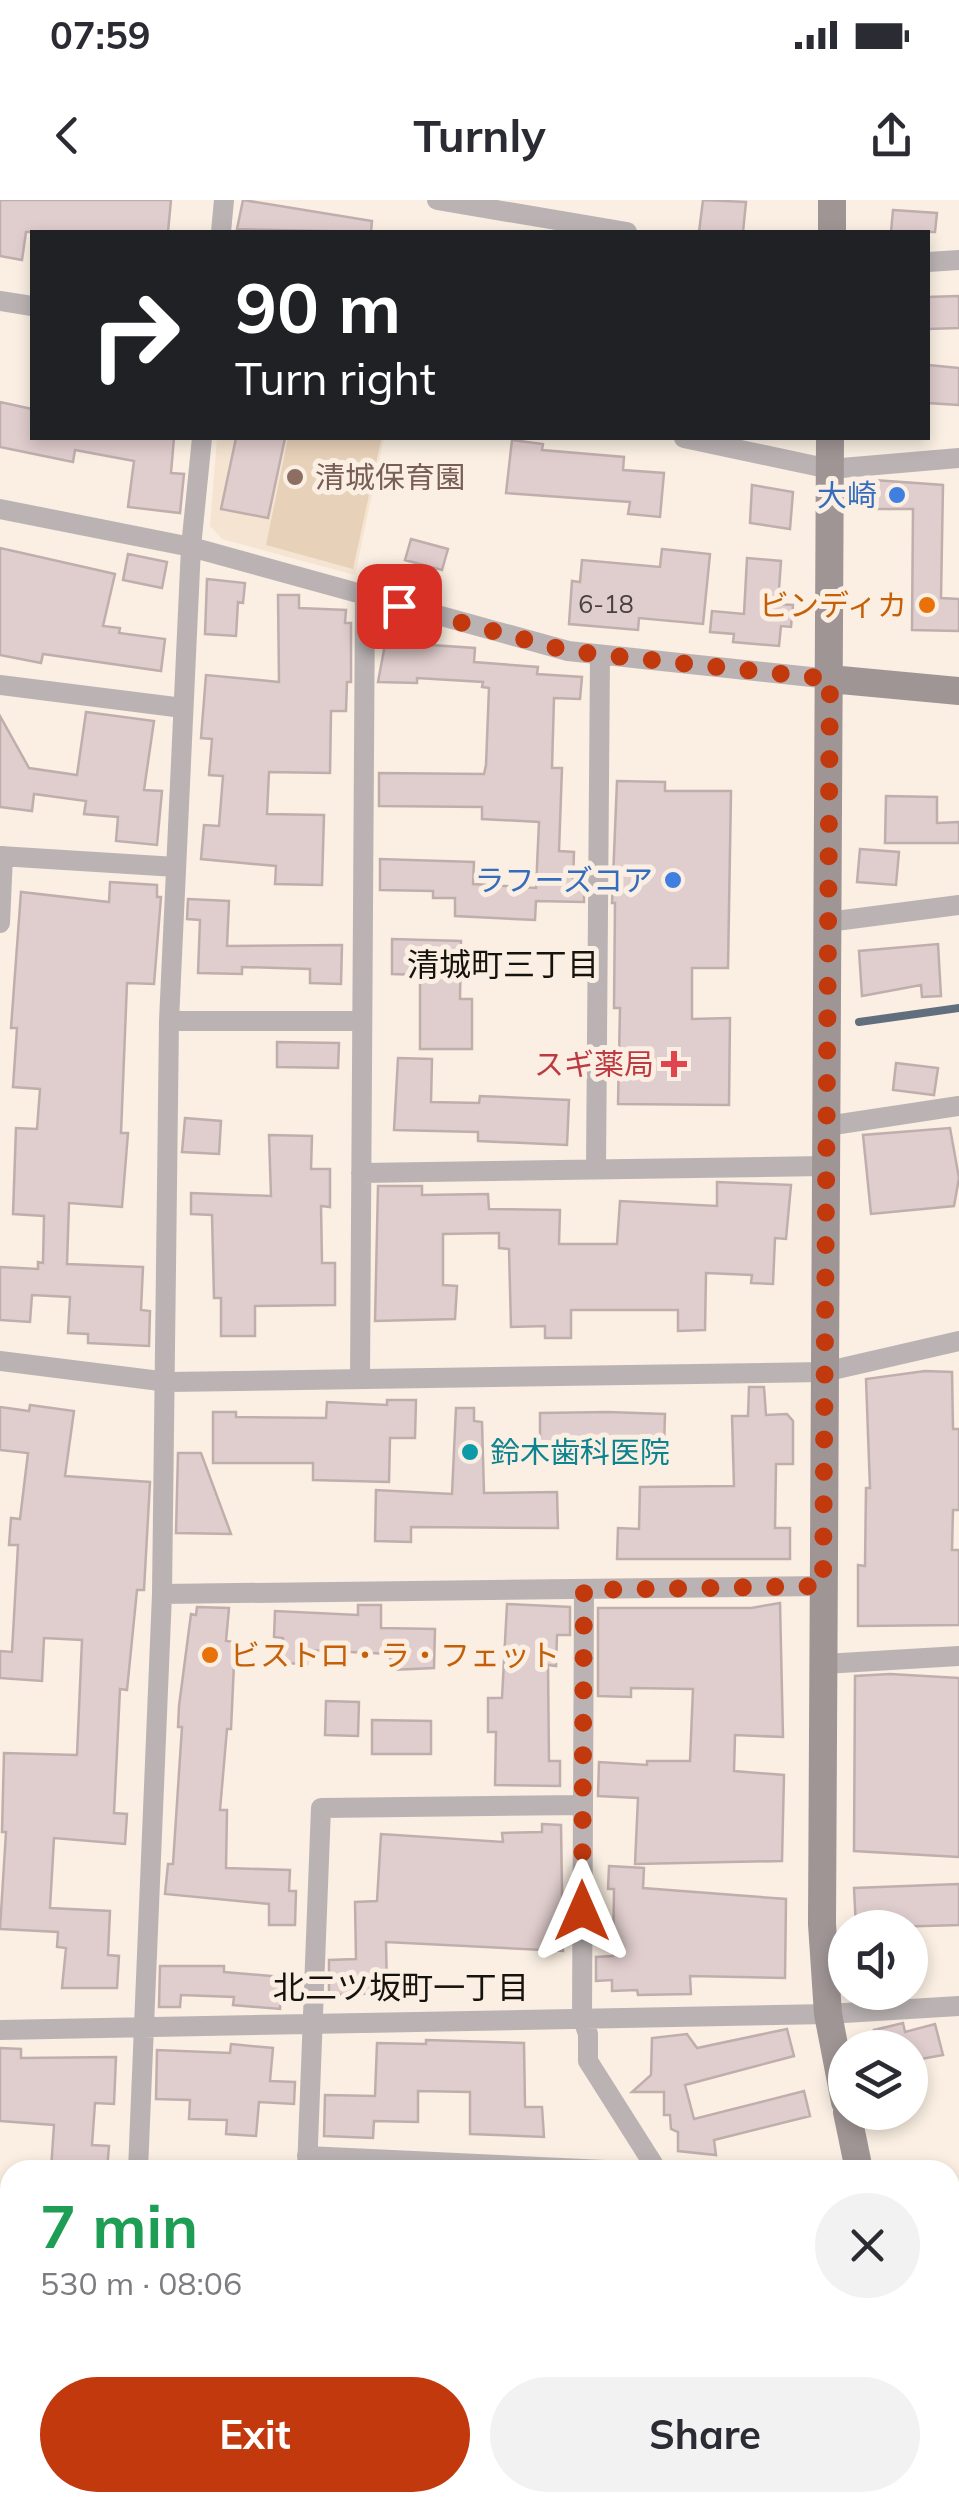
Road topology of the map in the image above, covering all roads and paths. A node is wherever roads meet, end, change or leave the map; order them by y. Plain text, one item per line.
1 (224, 200) edge
2 (438, 200) edge
3 (832, 200) edge
4 (221, 230) edge
5 (615, 230) edge
6 (832, 230) edge
7 (959, 260) edge
8 (930, 262) edge
9 (0, 301) edge
10 (30, 306) edge
11 (202, 440) edge
12 (693, 440) edge
13 (830, 440) edge
14 (959, 458) edge
15 (830, 469) junction
16 (0, 508) edge
17 (191, 547) junction
18 (365, 597) junction
19 (600, 655) junction
20 (830, 679) junction
21 (0, 684) edge
22 (959, 691) edge
23 (184, 708) junction
24 (2, 856) edge
25 (176, 867) junction
26 (959, 905) edge
27 (828, 922) junction
28 (0, 923) edge
29 (362, 1020) junction
30 (169, 1021) junction
31 (959, 1106) edge
32 (827, 1126) junction
33 (825, 1166) junction
34 (596, 1168) junction
35 (362, 1173) junction
36 (959, 1341) edge
37 (0, 1362) edge
38 (824, 1372) junction
39 (360, 1378) junction
40 (168, 1382) junction
41 (823, 1586) junction
42 (584, 1590) junction
43 (162, 1594) junction
44 (959, 1656) edge
45 (824, 1664) junction
46 (582, 1804) junction
47 (959, 2006) edge
48 (828, 2014) junction
49 (582, 2017) junction
50 (313, 2024) junction
51 (144, 2028) junction
52 (0, 2030) edge
53 (831, 2030) edge
54 (851, 2130) edge
55 (138, 2160) edge
56 (307, 2160) edge
57 (651, 2160) edge
58 (857, 2160) edge

1 - 4 street
2 - 5 street
3 - 6 street
7 - 8 street
9 - 10 street
11 - 17 street
12 - 15 street
13 - 15 street
14 - 15 street
15 - 20 street
16 - 17 street
17 - 18 street
17 - 23 street
18 - 19 street
18 - 29 street
19 - 20 street
19 - 34 street
20 - 22 street
20 - 27 street
21 - 23 street
23 - 25 street
24 - 25 street
24 - 28 street
25 - 30 street
26 - 27 street
27 - 32 street
29 - 30 street
29 - 35 street
30 - 40 street
31 - 32 street
32 - 33 street
33 - 34 street
33 - 38 street
34 - 35 street
35 - 39 street
36 - 38 street
37 - 40 street
38 - 39 street
38 - 41 street
39 - 40 street
40 - 43 street
41 - 42 street
41 - 45 street
42 - 43 street
42 - 46 street
43 - 51 street
44 - 45 street
45 - 48 street
46 - 49 street
46 - 50 street
47 - 48 street
48 - 49 street
48 - 53 street
49 - 50 street
49 - 57 street
50 - 51 street
50 - 56 street
51 - 52 street
51 - 55 street
54 - 58 street

